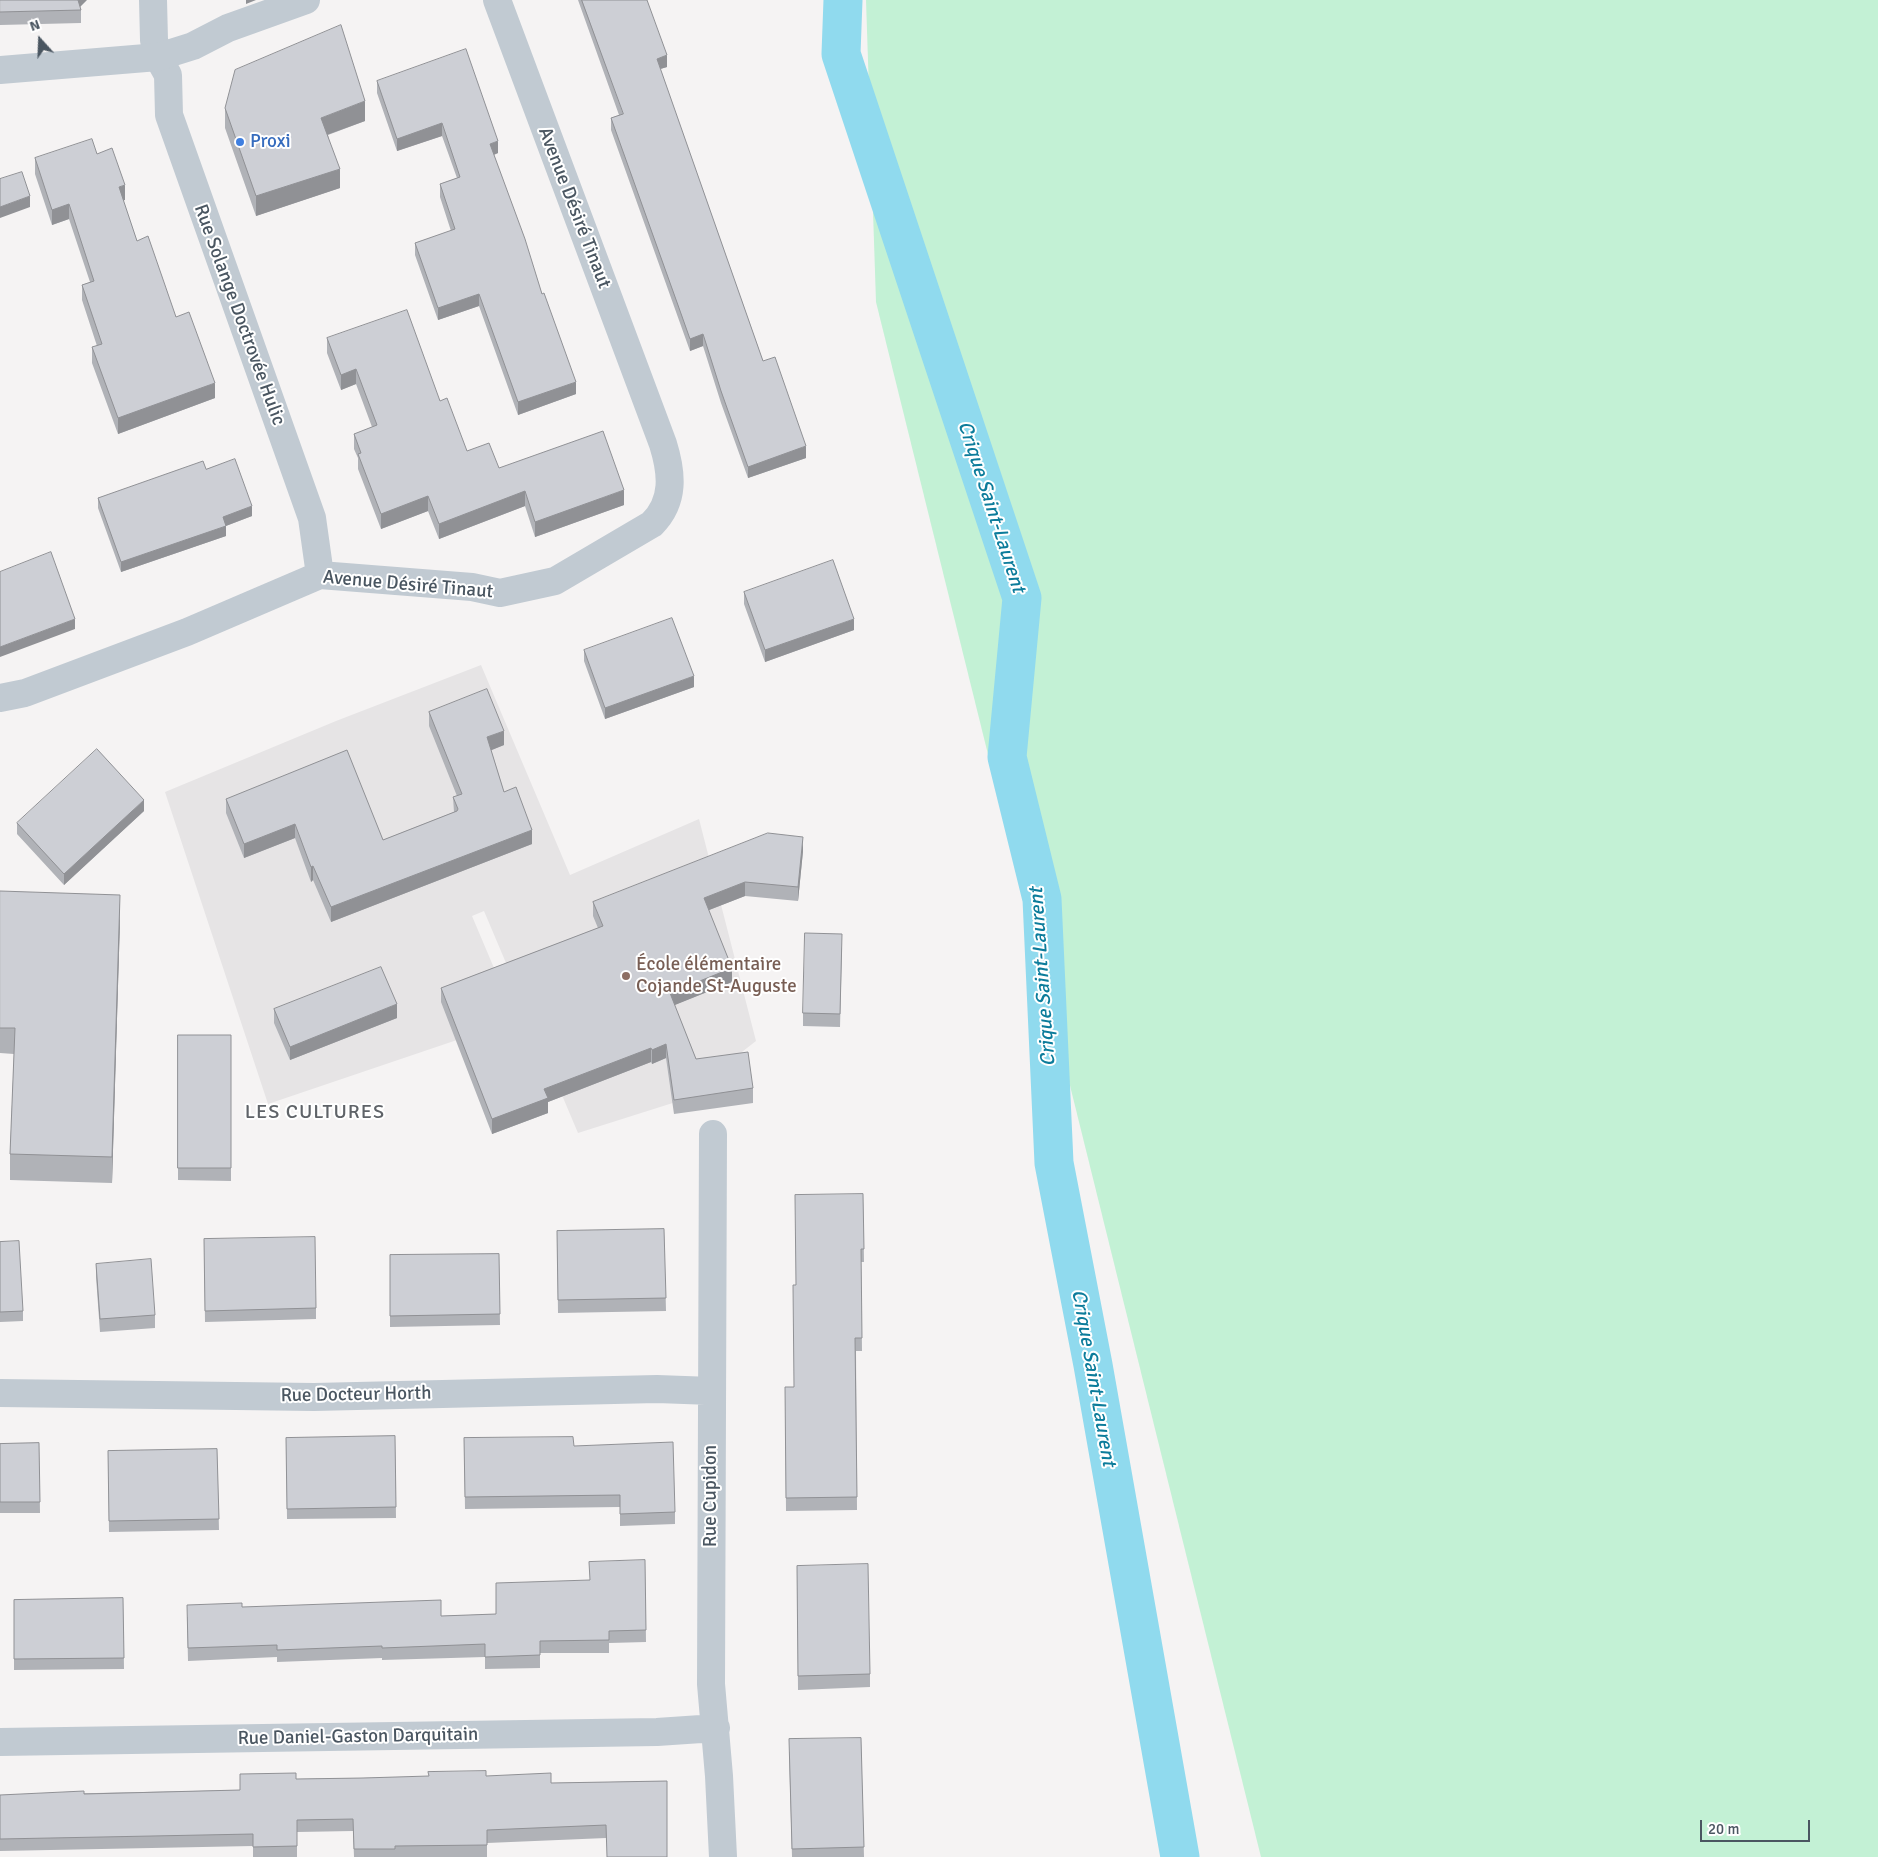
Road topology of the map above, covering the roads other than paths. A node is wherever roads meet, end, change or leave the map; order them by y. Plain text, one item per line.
1 (153, 0) edge
2 (306, 0) edge
3 (496, 0) edge
4 (158, 56) junction
5 (0, 70) edge
6 (320, 575) junction
7 (0, 698) edge
8 (713, 1134) dead end
9 (712, 1391) junction
10 (0, 1393) edge
11 (716, 1728) junction
12 (0, 1742) edge
13 (723, 1857) edge

1 - 4 street, Rue Solange Doctrovée Hulic
2 - 4 street
3 - 6 street, Avenue Désiré Tinaut
4 - 5 street
4 - 6 street, Rue Solange Doctrovée Hulic
6 - 7 street, Avenue Désiré Tinaut
8 - 9 street, Rue Cupidon
9 - 10 street, Rue Docteur Horth
9 - 11 street, Rue Cupidon
11 - 12 street, Rue Daniel-Gaston Darquitain
11 - 13 street, Rue Cupidon

